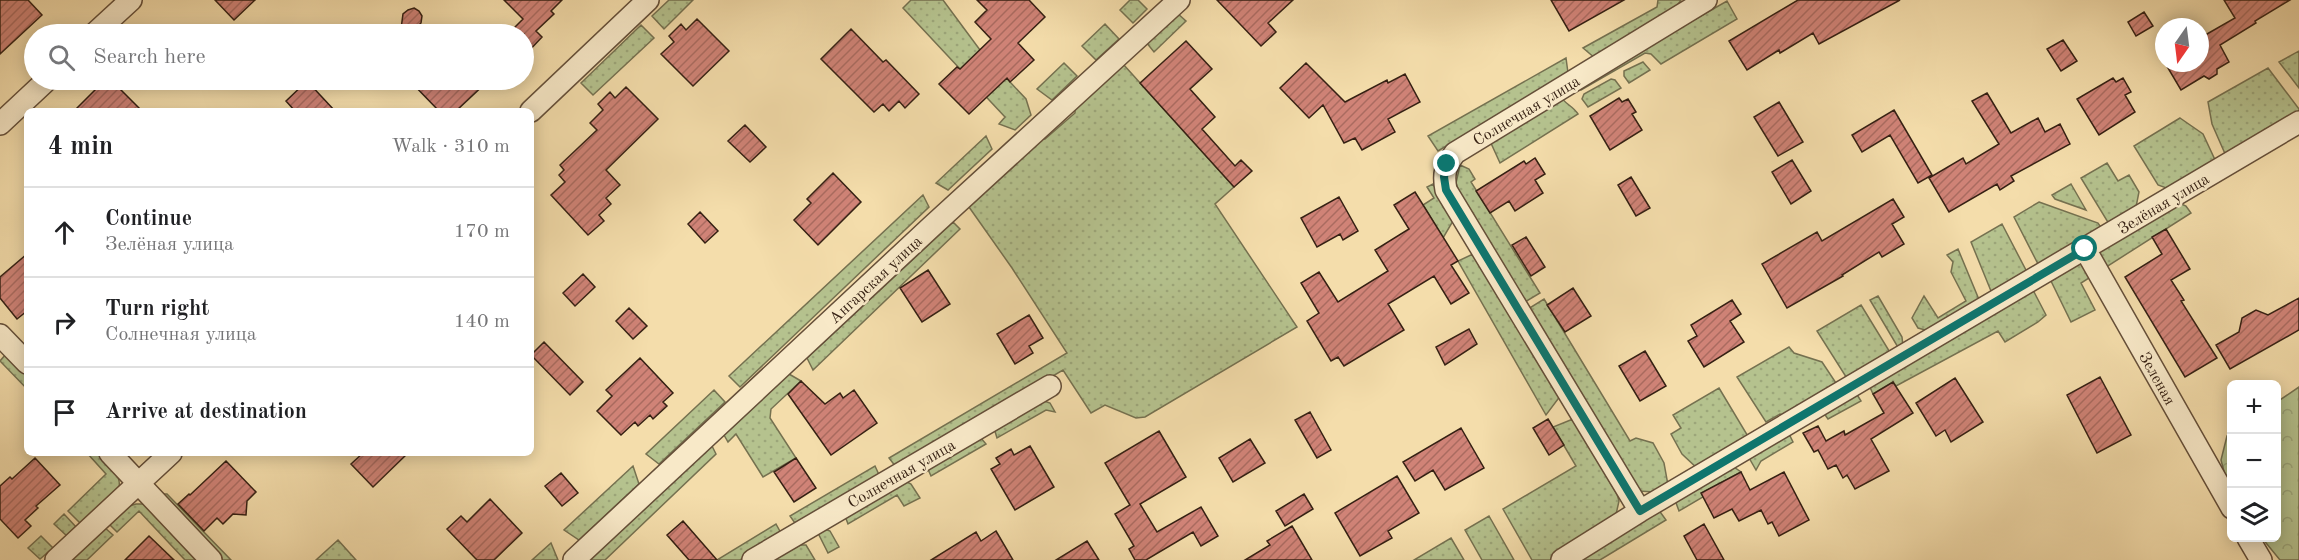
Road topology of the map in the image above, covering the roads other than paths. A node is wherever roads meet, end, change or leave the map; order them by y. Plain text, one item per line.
1 (131, 0) edge
2 (648, 0) edge
3 (1179, 0) edge
4 (1706, 0) edge
5 (105, 24) edge
6 (36, 90) edge
7 (534, 108) edge
8 (2299, 122) edge
9 (0, 124) edge
10 (2085, 249) junction
11 (0, 335) edge
12 (24, 360) edge
13 (1050, 386) dead end
14 (113, 456) edge
15 (168, 456) edge
16 (139, 484) junction
17 (2227, 499) edge
18 (1640, 511) junction
19 (2251, 542) edge
20 (56, 560) edge
21 (211, 560) edge
22 (574, 560) edge
23 (753, 560) edge
24 (1562, 560) edge
25 (2261, 560) edge

1 - 5 street
2 - 7 street
3 - 22 street, Ангарская улица
4 - 18 street, Солнечная улица
6 - 9 street
8 - 10 street, Зелёная улица
10 - 17 street, Зеленая
10 - 18 street, Зелёная улица
11 - 12 street
13 - 23 street, Солнечная улица
14 - 16 street
15 - 16 street
16 - 20 street
16 - 21 street
18 - 24 street, Зелёная улица
19 - 25 street

